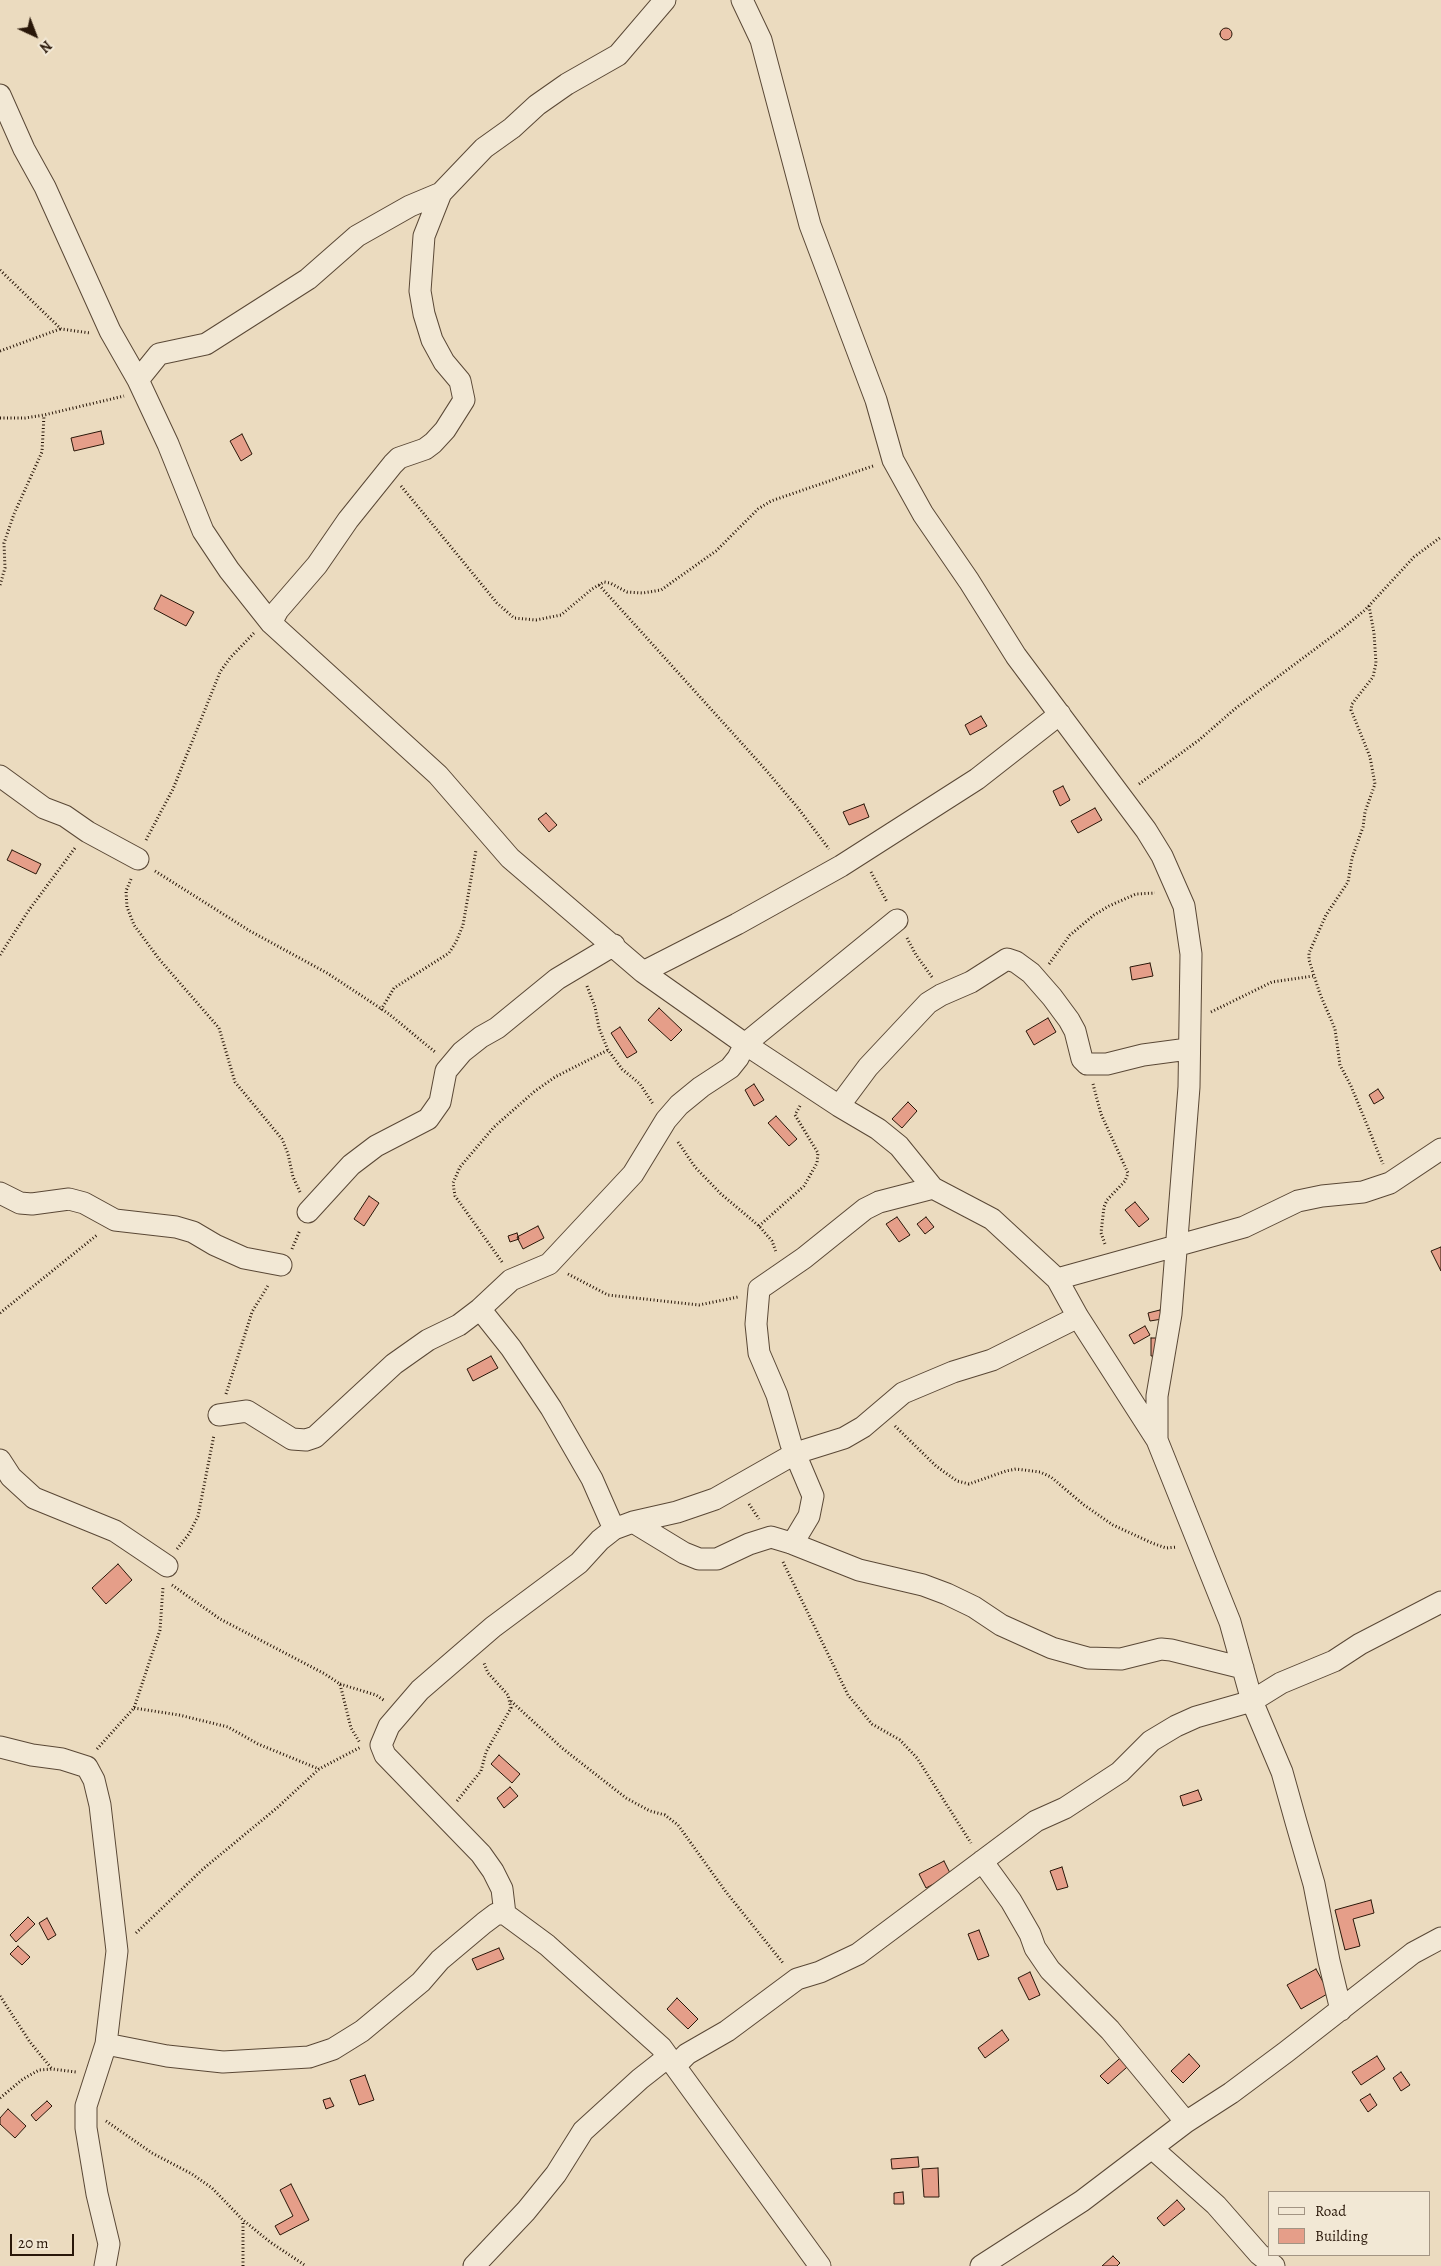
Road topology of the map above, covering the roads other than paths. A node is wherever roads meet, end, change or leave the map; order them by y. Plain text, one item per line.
1 (665, 0) edge
2 (742, 0) edge
3 (0, 95) edge
4 (441, 193) junction
5 (140, 385) junction
6 (269, 620) junction
7 (1060, 714) junction
8 (0, 776) edge
9 (138, 859) road end
10 (897, 920) dead end
11 (614, 945) junction
12 (643, 972) junction
13 (744, 1044) junction
14 (1188, 1050) junction
15 (839, 1106) junction
16 (1441, 1149) edge
17 (933, 1188) junction
18 (0, 1193) edge
19 (308, 1212) road end
20 (1178, 1246) junction
21 (281, 1265) road end
22 (1057, 1279) junction
23 (480, 1309) junction
24 (1078, 1317) junction
25 (219, 1415) road end
26 (1157, 1440) junction
27 (796, 1453) junction
28 (0, 1460) edge
29 (623, 1525) junction
30 (781, 1540) junction
31 (165, 1572) road end
32 (1441, 1602) edge
33 (1243, 1668) junction
34 (1252, 1701) junction
35 (0, 1747) edge
36 (982, 1861) junction
37 (505, 1914) junction
38 (1441, 1938) edge
39 (1341, 2010) junction
40 (106, 2044) junction
41 (672, 2061) junction
42 (1186, 2122) junction
43 (1153, 2149) junction
44 (105, 2266) edge
45 (474, 2266) edge
46 (820, 2266) edge
47 (981, 2266) edge
48 (1274, 2266) edge

1 - 4 street
2 - 7 street
3 - 5 street
4 - 5 street
4 - 6 street
5 - 6 street
6 - 11 street
7 - 12 street
7 - 14 street
8 - 9 street
10 - 13 street
11 - 12 street
11 - 19 street
12 - 13 street
13 - 15 street
13 - 23 street
14 - 15 street
14 - 20 street
15 - 17 street
16 - 20 street
17 - 22 street
17 - 27 street
18 - 21 street
20 - 22 street
20 - 26 street
22 - 24 street
23 - 25 street
23 - 29 street
24 - 26 street
24 - 27 street
26 - 33 street
27 - 29 street
27 - 30 street
28 - 31 street
29 - 30 street
29 - 37 street
30 - 33 street
32 - 34 street
33 - 34 street
34 - 36 street
34 - 39 street
35 - 40 street
36 - 41 street
36 - 42 street
37 - 40 street
37 - 41 street
38 - 39 street
39 - 42 street
40 - 44 street
41 - 45 street
41 - 46 street
42 - 43 street
43 - 47 street
43 - 48 street

